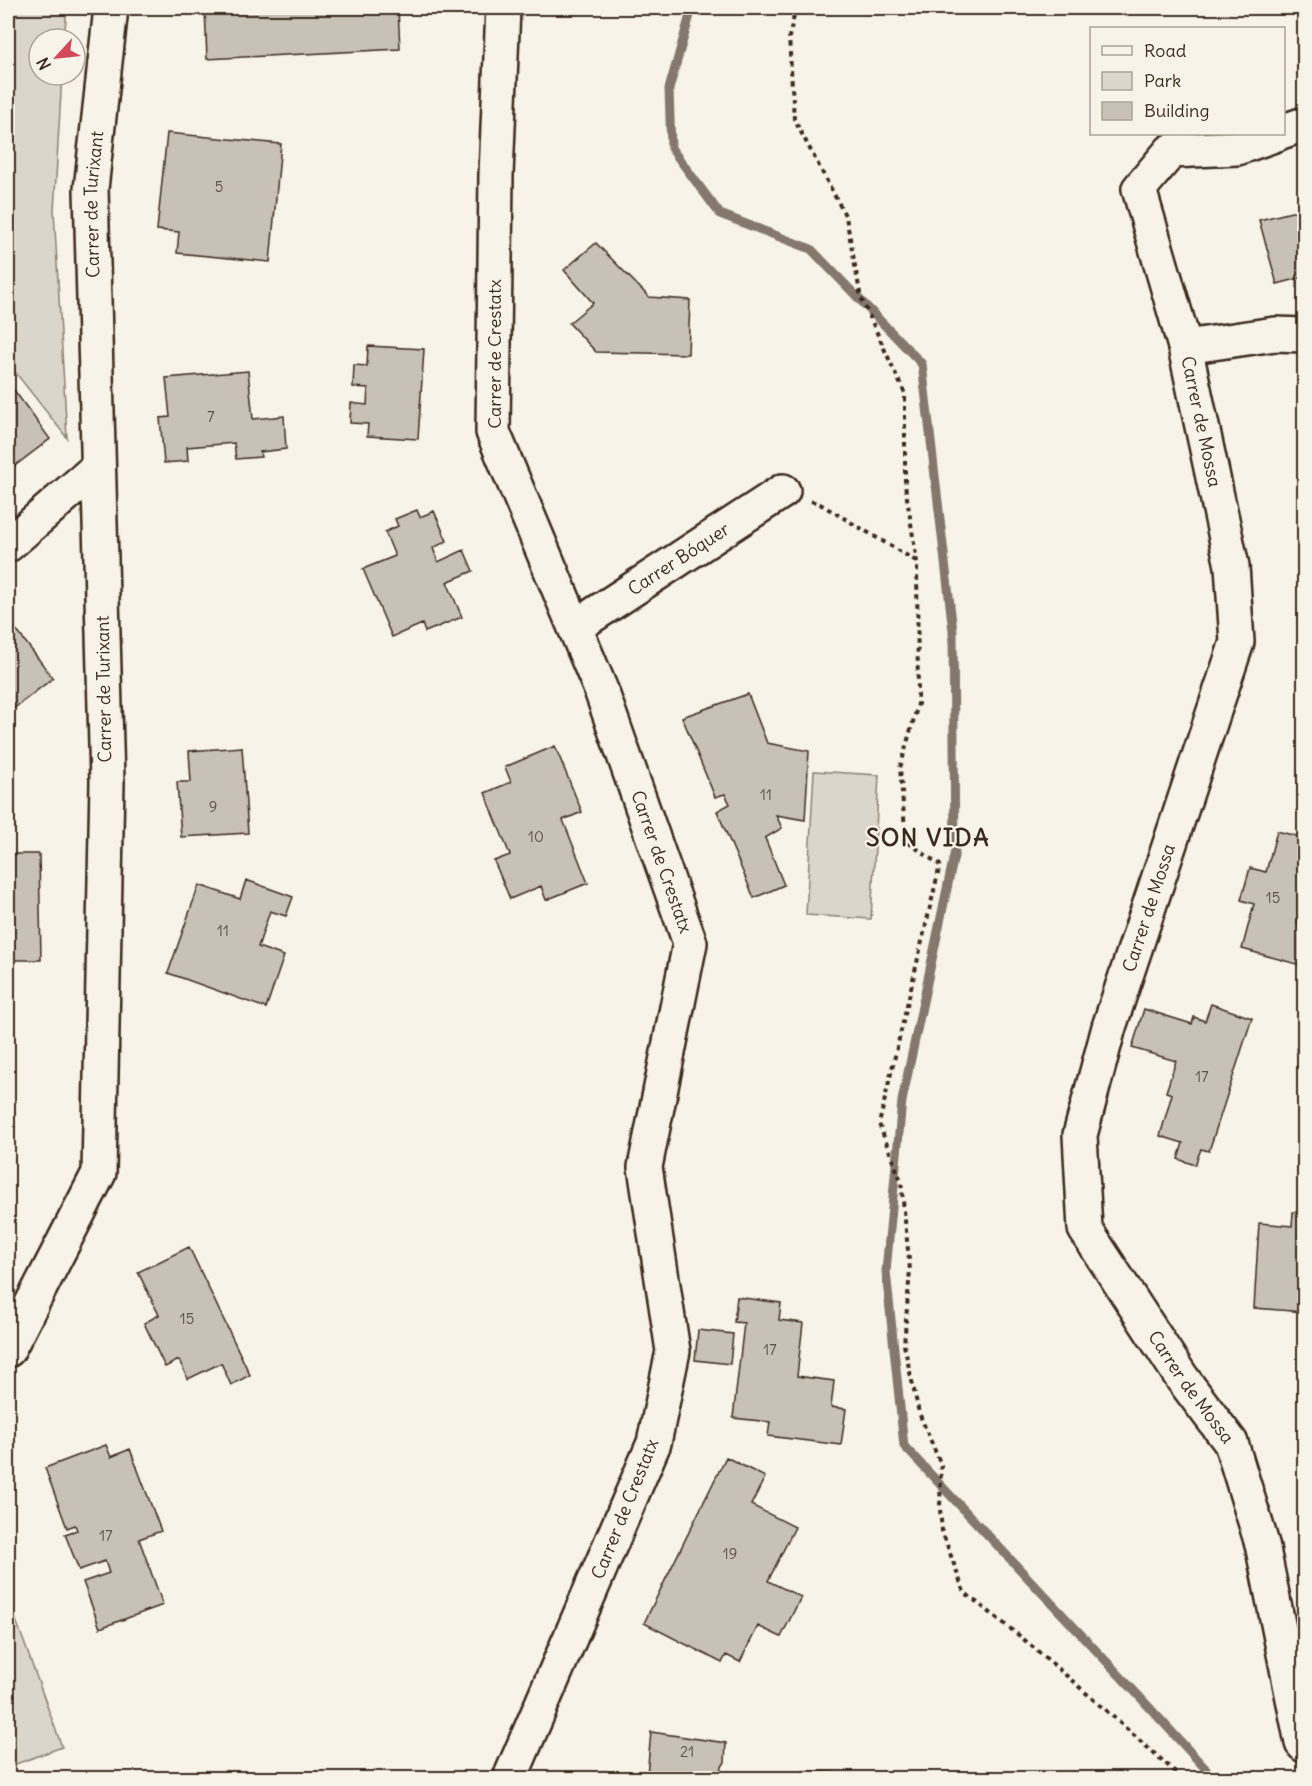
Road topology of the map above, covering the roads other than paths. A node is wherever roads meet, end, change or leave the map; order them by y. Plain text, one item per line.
1 (111, 8) edge
2 (503, 8) edge
3 (1305, 124) edge
4 (1285, 131) edge
5 (1274, 135) edge
6 (1305, 335) edge
7 (1185, 347) junction
8 (98, 467) junction
9 (783, 491) dead end
10 (8, 545) edge
11 (575, 627) junction
12 (8, 1350) edge
13 (1305, 1745) edge
14 (510, 1779) edge

1 - 8 street, Carrer de Turixant
2 - 11 street, Carrer de Crestatx
3 - 4 street
5 - 7 street, Carrer de Mossa
6 - 7 street
7 - 13 street, Carrer de Mossa
8 - 10 street
8 - 12 street, Carrer de Turixant
9 - 11 street, Carrer Bóquer
11 - 14 street, Carrer de Crestatx

